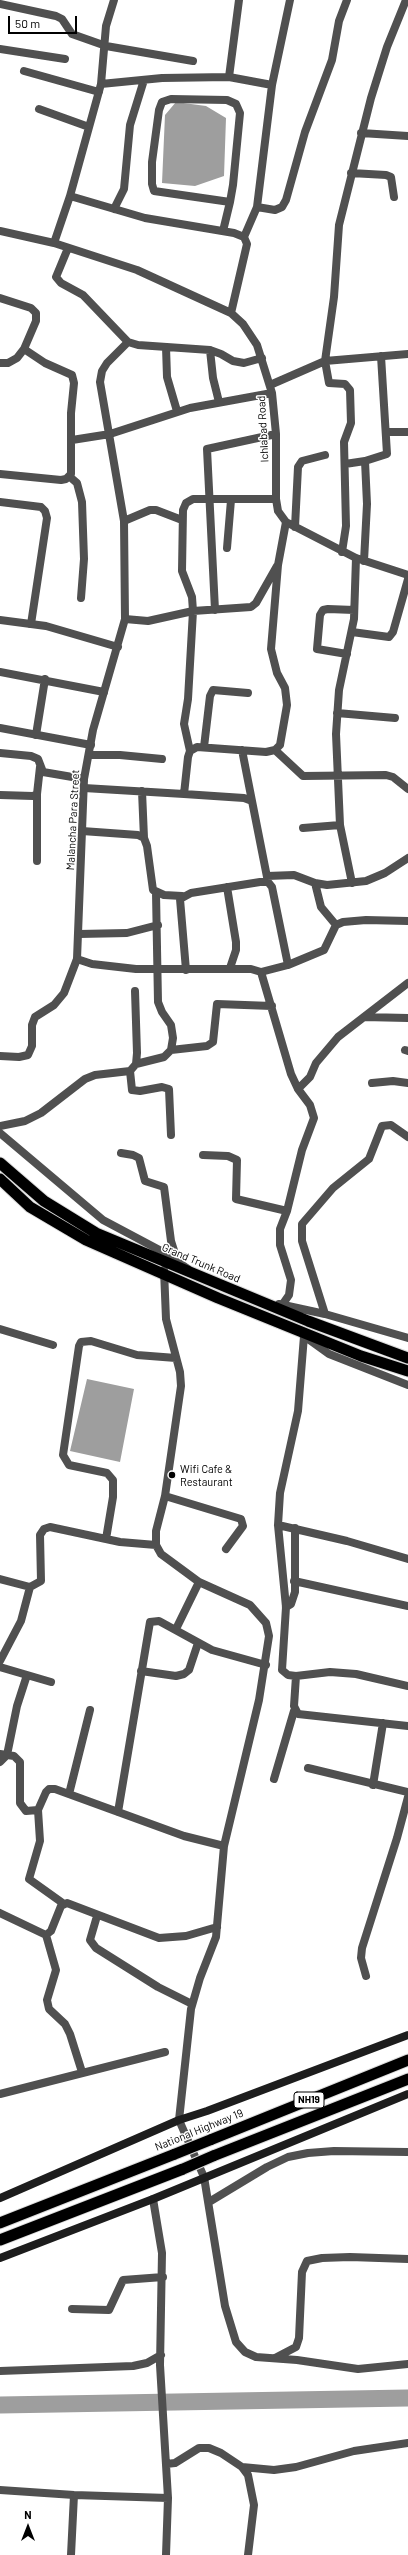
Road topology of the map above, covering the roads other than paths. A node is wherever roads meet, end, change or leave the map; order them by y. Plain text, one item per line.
1 (114, 0) edge
2 (239, 0) edge
3 (290, 0) edge
4 (347, 0) edge
5 (406, 0) edge
6 (0, 4) edge
7 (106, 46) junction
8 (0, 49) edge
9 (65, 59) dead end
10 (194, 61) dead end
11 (24, 71) dead end
12 (229, 77) junction
13 (144, 80) junction
14 (272, 85) junction
15 (100, 88) junction
16 (39, 109) dead end
17 (89, 127) junction
18 (361, 133) junction
19 (408, 136) edge
20 (351, 173) junction
21 (70, 196) junction
22 (394, 197) dead end
23 (230, 202) junction
24 (257, 207) junction
25 (114, 209) junction
26 (0, 231) edge
27 (223, 231) junction
28 (244, 237) junction
29 (54, 243) junction
30 (68, 248) junction
31 (0, 298) edge
32 (231, 313) junction
33 (128, 342) junction
34 (166, 347) junction
35 (24, 349) junction
36 (210, 350) junction
37 (408, 354) edge
38 (381, 356) junction
39 (262, 358) junction
40 (325, 362) junction
41 (0, 363) edge
42 (271, 389) junction
43 (219, 402) junction
44 (177, 411) junction
45 (386, 432) junction
46 (408, 432) edge
47 (110, 434) junction
48 (276, 434) junction
49 (72, 440) junction
50 (325, 455) dead end
51 (366, 461) junction
52 (345, 464) junction
53 (0, 474) edge
54 (70, 477) junction
55 (209, 498) junction
56 (276, 499) junction
57 (231, 500) junction
58 (0, 502) edge
59 (182, 520) junction
60 (124, 521) junction
61 (286, 522) junction
62 (295, 527) junction
63 (227, 548) dead end
64 (342, 552) junction
65 (360, 560) junction
66 (278, 565) junction
67 (408, 575) edge
68 (408, 579) edge
69 (81, 598) dead end
70 (215, 610) junction
71 (354, 610) junction
72 (193, 611) junction
73 (125, 619) junction
74 (0, 620) edge
75 (31, 624) junction
76 (352, 632) junction
77 (118, 647) junction
78 (347, 654) junction
79 (0, 672) edge
80 (45, 679) junction
81 (104, 692) junction
82 (248, 693) dead end
83 (337, 712) junction
84 (395, 718) dead end
85 (0, 728) edge
86 (36, 735) junction
87 (91, 744) junction
88 (204, 747) junction
89 (242, 750) junction
90 (275, 750) junction
91 (190, 751) junction
92 (0, 753) edge
93 (89, 755) junction
94 (162, 759) dead end
95 (40, 767) junction
96 (338, 776) junction
97 (84, 779) junction
98 (84, 788) junction
99 (408, 789) edge
100 (142, 791) junction
101 (37, 794) junction
102 (184, 794) junction
103 (0, 795) edge
104 (252, 801) junction
105 (340, 825) junction
106 (303, 828) dead end
107 (82, 831) junction
108 (144, 838) junction
109 (408, 858) edge
110 (37, 861) dead end
111 (268, 879) junction
112 (315, 883) junction
113 (352, 883) junction
114 (227, 887) junction
115 (156, 893) junction
116 (182, 896) junction
117 (408, 921) edge
118 (158, 925) junction
119 (336, 925) junction
120 (79, 934) junction
121 (77, 959) junction
122 (288, 965) junction
123 (230, 968) junction
124 (158, 970) junction
125 (186, 970) junction
126 (261, 972) junction
127 (408, 983) edge
128 (135, 991) dead end
129 (272, 1006) junction
130 (364, 1017) junction
131 (408, 1018) edge
132 (171, 1050) junction
133 (0, 1056) edge
134 (136, 1064) junction
135 (130, 1071) junction
136 (372, 1083) dead end
137 (408, 1083) edge
138 (298, 1089) junction
139 (0, 1126) edge
140 (0, 1133) edge
141 (171, 1136) dead end
142 (408, 1136) edge
143 (121, 1152) dead end
144 (203, 1155) dead end
145 (0, 1163) edge
146 (0, 1179) edge
147 (288, 1211) junction
148 (177, 1260) junction
149 (165, 1262) junction
150 (194, 1274) junction
151 (163, 1276) junction
152 (254, 1299) junction
153 (282, 1305) junction
154 (325, 1314) junction
155 (0, 1328) edge
156 (293, 1328) junction
157 (304, 1336) junction
158 (408, 1338) edge
159 (53, 1345) dead end
160 (176, 1358) junction
161 (408, 1358) edge
162 (408, 1371) edge
163 (408, 1385) edge
164 (165, 1496) junction
165 (278, 1525) junction
166 (294, 1528) junction
167 (106, 1539) junction
168 (156, 1545) junction
169 (226, 1549) dead end
170 (408, 1559) edge
171 (0, 1579) edge
172 (294, 1580) junction
173 (198, 1582) junction
174 (30, 1587) junction
175 (408, 1606) edge
176 (286, 1608) junction
177 (176, 1629) junction
178 (198, 1643) junction
179 (0, 1661) edge
180 (266, 1665) junction
181 (0, 1667) edge
182 (141, 1671) junction
183 (27, 1675) junction
184 (296, 1676) junction
185 (51, 1682) dead end
186 (408, 1686) edge
187 (90, 1710) dead end
188 (294, 1711) junction
189 (382, 1723) junction
190 (408, 1726) edge
191 (4, 1755) edge
192 (0, 1762) edge
193 (308, 1768) dead end
194 (274, 1779) dead end
195 (373, 1785) junction
196 (408, 1792) edge
197 (69, 1794) junction
198 (408, 1797) edge
199 (38, 1810) junction
200 (118, 1812) junction
201 (224, 1846) junction
202 (64, 1904) junction
203 (0, 1913) edge
204 (97, 1916) junction
205 (217, 1927) junction
206 (46, 1934) junction
207 (366, 1976) dead end
208 (192, 2004) junction
209 (408, 2035) edge
210 (165, 2052) dead end
211 (408, 2060) edge
212 (82, 2072) junction
213 (408, 2079) edge
214 (0, 2094) edge
215 (408, 2094) edge
216 (179, 2120) junction
217 (408, 2152) edge
218 (204, 2176) junction
219 (0, 2198) edge
220 (153, 2199) junction
221 (208, 2202) junction
222 (0, 2223) edge
223 (0, 2240) edge
224 (0, 2258) edge
225 (408, 2259) edge
226 (163, 2277) junction
227 (72, 2309) dead end
228 (160, 2356) junction
229 (273, 2358) junction
230 (408, 2364) edge
231 (0, 2371) edge
232 (408, 2443) edge
233 (166, 2464) junction
234 (242, 2467) junction
235 (0, 2490) edge
236 (74, 2495) junction
237 (168, 2498) junction
238 (71, 2555) edge
239 (166, 2555) edge
240 (248, 2555) edge

1 - 7 street
2 - 12 street
3 - 14 street
4 - 24 street
5 - 18 street
6 - 7 street
7 - 10 street
7 - 15 street
8 - 9 street
11 - 15 street
12 - 13 street
12 - 14 street
13 - 15 street
13 - 25 street
14 - 24 street
15 - 17 street
16 - 17 street
17 - 21 street
18 - 19 street
18 - 20 street
20 - 22 street
20 - 40 street
21 - 25 street
21 - 29 street
23 - 23 street
23 - 27 street
24 - 28 street
25 - 27 street
26 - 29 street, Ichlabad Road
27 - 28 street
28 - 32 street
29 - 30 street, Ichlabad Road
30 - 32 street, Ichlabad Road
30 - 33 street
31 - 35 street
32 - 39 street, Ichlabad Road
33 - 34 street
33 - 47 street, Malancha Para Street
34 - 36 street
34 - 44 street
35 - 41 street
35 - 49 street
36 - 39 street
36 - 43 street
37 - 38 street
38 - 40 street
38 - 45 street
39 - 42 street, Ichlabad Road
40 - 42 street
40 - 52 street
42 - 43 street
42 - 48 street, Ichlabad Road
43 - 44 street
44 - 47 street
45 - 46 street
45 - 51 street
47 - 49 street
47 - 60 street, Malancha Para Street
48 - 55 street
48 - 56 street, Ichlabad Road
49 - 54 street
50 - 62 street
51 - 52 street
51 - 65 street
52 - 64 street
53 - 54 street
54 - 69 street
55 - 57 street
55 - 59 street
55 - 70 street
56 - 57 street
56 - 61 street, Ichlabad Road
57 - 63 street
58 - 75 street
59 - 60 street
59 - 72 street
60 - 73 street, Malancha Para Street
61 - 62 street
61 - 66 street
62 - 64 street
64 - 65 street
65 - 67 street
65 - 71 street
66 - 70 street
66 - 90 street
68 - 76 street
70 - 72 street
71 - 76 street
71 - 78 street
72 - 73 street
72 - 91 street
73 - 77 street, Malancha Para Street
74 - 75 street
75 - 77 street
76 - 78 street
77 - 81 street, Malancha Para Street
78 - 83 street
79 - 80 street
80 - 81 street
80 - 86 street
81 - 87 street, Malancha Para Street
82 - 88 street
83 - 84 street
83 - 96 street
85 - 86 street
86 - 87 street
87 - 93 street, Malancha Para Street
88 - 89 street
88 - 91 street
89 - 90 street
89 - 104 street
90 - 96 street
91 - 102 street
92 - 95 street
93 - 94 street
93 - 97 street, Malancha Para Street
95 - 97 street
95 - 101 street
96 - 99 street
96 - 105 street
97 - 98 street, Malancha Para Street
98 - 100 street
98 - 107 street, Malancha Para Street
100 - 102 street
100 - 108 street
101 - 103 street
101 - 110 street
102 - 104 street
104 - 111 street
105 - 106 street
105 - 113 street
107 - 108 street
107 - 120 street, Malancha Para Street
108 - 115 street
109 - 113 street
111 - 112 street
111 - 114 street
111 - 122 street
112 - 113 street
112 - 119 street
114 - 116 street
114 - 123 street
115 - 116 street
115 - 118 street
116 - 125 street
117 - 119 street
118 - 120 street
118 - 124 street
119 - 122 street
120 - 121 street, Malancha Para Street
121 - 124 street
121 - 133 street, Malancha Para Street
122 - 126 street
123 - 125 street
123 - 126 street
124 - 125 street
124 - 132 street
126 - 129 street
127 - 130 street
128 - 134 street
129 - 132 street
129 - 138 street
130 - 131 street
130 - 138 street
132 - 134 street
134 - 135 street
135 - 139 street
135 - 141 street
136 - 137 street
138 - 147 street
140 - 148 street
142 - 154 street
143 - 148 street
144 - 147 street
145 - 149 highway, Grand Trunk Road
146 - 151 highway
147 - 153 street
148 - 150 street
149 - 150 highway, Grand Trunk Road
149 - 151 street
150 - 152 highway, Grand Trunk Road
151 - 156 highway
151 - 160 street
152 - 153 street
152 - 161 highway, Grand Trunk Road
153 - 154 street
154 - 158 street
155 - 159 street
156 - 157 street
156 - 162 highway
157 - 163 street
157 - 165 street
160 - 164 street
160 - 167 street
164 - 168 street
164 - 169 street
165 - 166 street
165 - 176 street
166 - 170 street
166 - 172 street
167 - 168 street
167 - 174 street
168 - 173 street
171 - 174 street
172 - 175 street
172 - 176 street
173 - 177 street
173 - 180 street
174 - 179 street
176 - 184 street
177 - 178 street
177 - 182 street
178 - 180 street
178 - 182 street
180 - 201 street
181 - 183 street
182 - 200 street
183 - 185 street
183 - 191 street
184 - 186 street
184 - 188 street
187 - 197 street
188 - 189 street
188 - 194 street
189 - 190 street
189 - 195 street
191 - 192 street
191 - 199 street
193 - 195 street
195 - 196 street
197 - 199 street
197 - 200 street
198 - 207 street
199 - 202 street
200 - 201 street
201 - 205 street
202 - 204 street
202 - 206 street
203 - 206 street
204 - 205 street
204 - 208 street
205 - 208 street
206 - 212 street
208 - 216 street
209 - 216 main road
210 - 212 street
211 - 222 highway, National Highway 19 / NH19, bridge
212 - 214 street
213 - 223 highway, NH19, bridge
215 - 218 main road
216 - 218 street
216 - 219 main road
217 - 221 street
218 - 220 main road
218 - 221 street
220 - 224 main road
220 - 226 street
221 - 229 street
225 - 229 street
226 - 227 street
226 - 228 street
228 - 231 street
228 - 233 street
229 - 230 street
232 - 234 street
233 - 234 street
233 - 237 street
234 - 240 street
235 - 236 street
236 - 237 street
236 - 238 street
237 - 239 street

